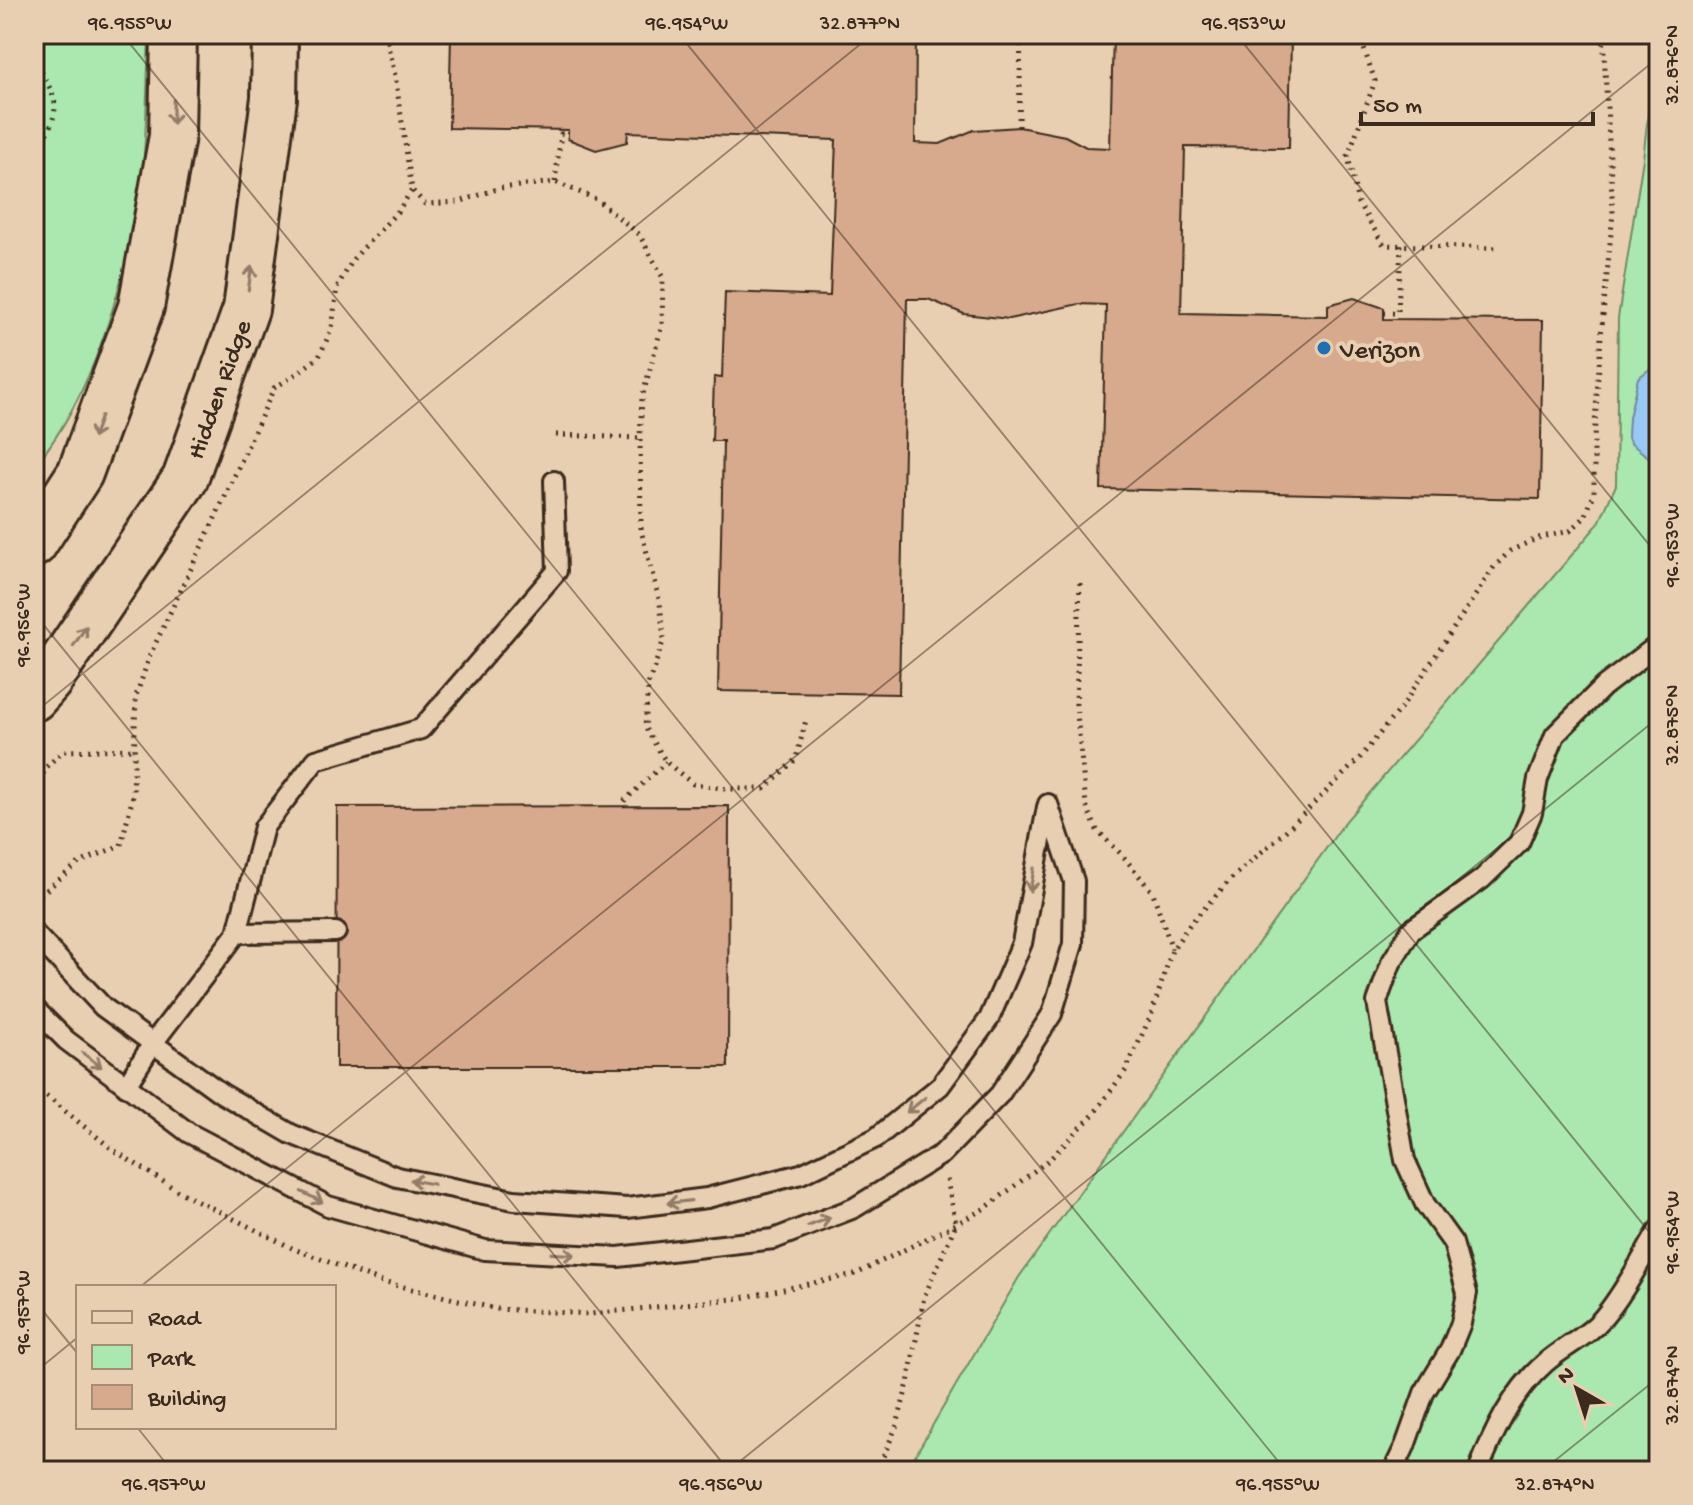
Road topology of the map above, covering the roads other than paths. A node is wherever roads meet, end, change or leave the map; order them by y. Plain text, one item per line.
1 (174, 34) edge
2 (275, 34) edge
3 (554, 481) dead end
4 (34, 544) edge
5 (1659, 644) edge
6 (34, 698) edge
7 (336, 932) dead end
8 (34, 933) edge
9 (237, 933) junction
10 (34, 1008) edge
11 (153, 1043) junction
12 (126, 1086) junction
13 (1659, 1230) edge
14 (1393, 1471) edge
15 (1478, 1471) edge

1 -> 4 main road
6 -> 2 main road, Hidden Ridge
3 - 9 lane
5 - 14 lane
7 - 9 lane
8 - 11 lane
9 - 11 lane
10 -> 12 lane
11 - 12 lane
12 -> 11 lane
13 - 15 lane

